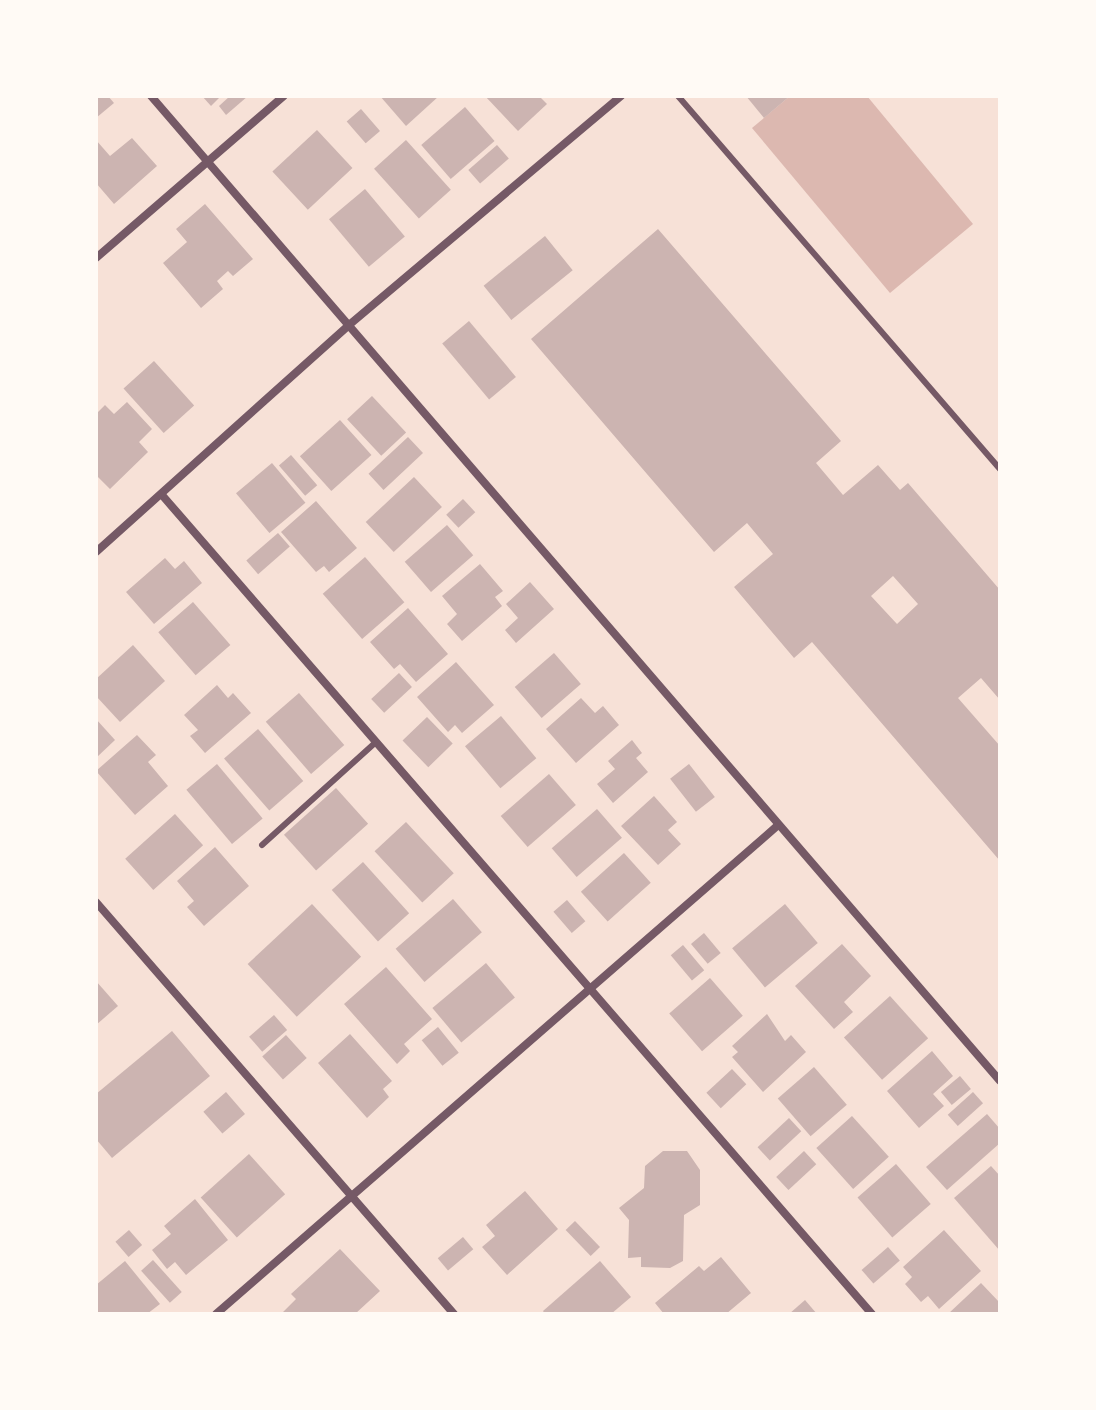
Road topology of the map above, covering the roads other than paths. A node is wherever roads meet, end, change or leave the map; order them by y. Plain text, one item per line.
1 (151, 96) edge
2 (284, 96) edge
3 (621, 96) edge
4 (678, 96) edge
5 (207, 161) junction
6 (96, 258) edge
7 (349, 325) junction
8 (1000, 469) edge
9 (162, 495) junction
10 (96, 552) edge
11 (376, 742) junction
12 (776, 827) junction
13 (262, 845) dead end
14 (96, 902) edge
15 (592, 991) junction
16 (1000, 1081) edge
17 (351, 1196) junction
18 (216, 1314) edge
19 (454, 1314) edge
20 (872, 1314) edge

1 - 5 street
2 - 5 street
3 - 7 street
4 - 8 lane
5 - 6 street
5 - 7 street
7 - 9 street
7 - 12 street
9 - 10 street
9 - 11 street
11 - 13 lane
11 - 15 street
12 - 15 street
12 - 16 street
14 - 17 street
15 - 17 street
15 - 20 street
17 - 18 street
17 - 19 street

